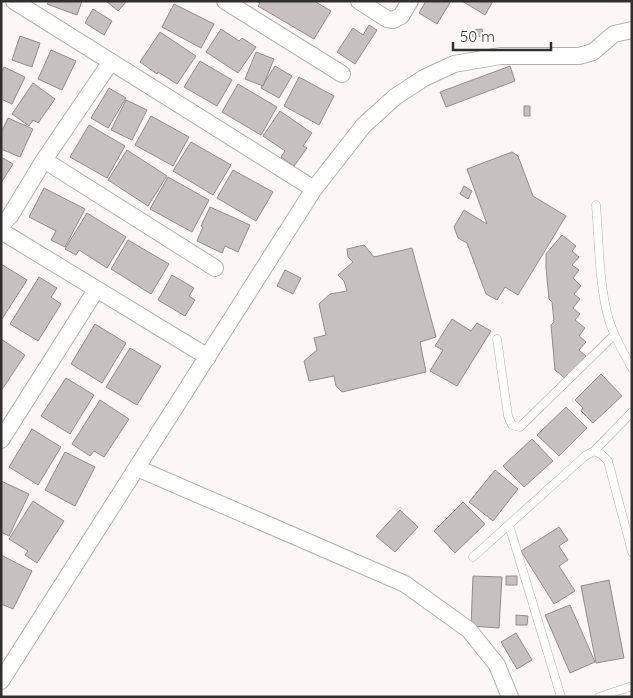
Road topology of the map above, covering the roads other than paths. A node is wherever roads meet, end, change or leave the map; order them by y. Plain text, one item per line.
1 (5, 1) edge
2 (14, 1) edge
3 (225, 1) edge
4 (360, 1) edge
5 (410, 1) edge
6 (1, 8) edge
7 (632, 30) edge
8 (110, 63) junction
9 (342, 74) dead end
10 (44, 160) junction
11 (314, 189) junction
12 (596, 205) dead end
13 (1, 225) edge
14 (1, 231) edge
15 (216, 268) dead end
16 (96, 290) junction
17 (614, 335) junction
18 (497, 339) dead end
19 (208, 357) junction
20 (632, 368) edge
21 (632, 412) edge
22 (1, 440) edge
23 (594, 451) junction
24 (137, 468) junction
25 (509, 525) junction
26 (632, 552) edge
27 (473, 557) dead end
28 (1, 681) edge
29 (632, 686) edge
30 (510, 697) edge
31 (561, 697) edge
32 (598, 697) edge

1 - 6 street
2 - 8 street
3 - 9 street
4 - 5 street
7 - 11 street
8 - 10 street
8 - 11 street
10 - 13 street
10 - 15 street
11 - 19 street
12 - 17 lane
14 - 16 street
16 - 19 street
16 - 22 street
17 - 18 lane
17 - 20 lane
19 - 24 street
21 - 23 lane
23 - 25 lane
23 - 26 lane
24 - 28 street
24 - 30 street
25 - 27 lane
25 - 31 lane
29 - 32 lane

